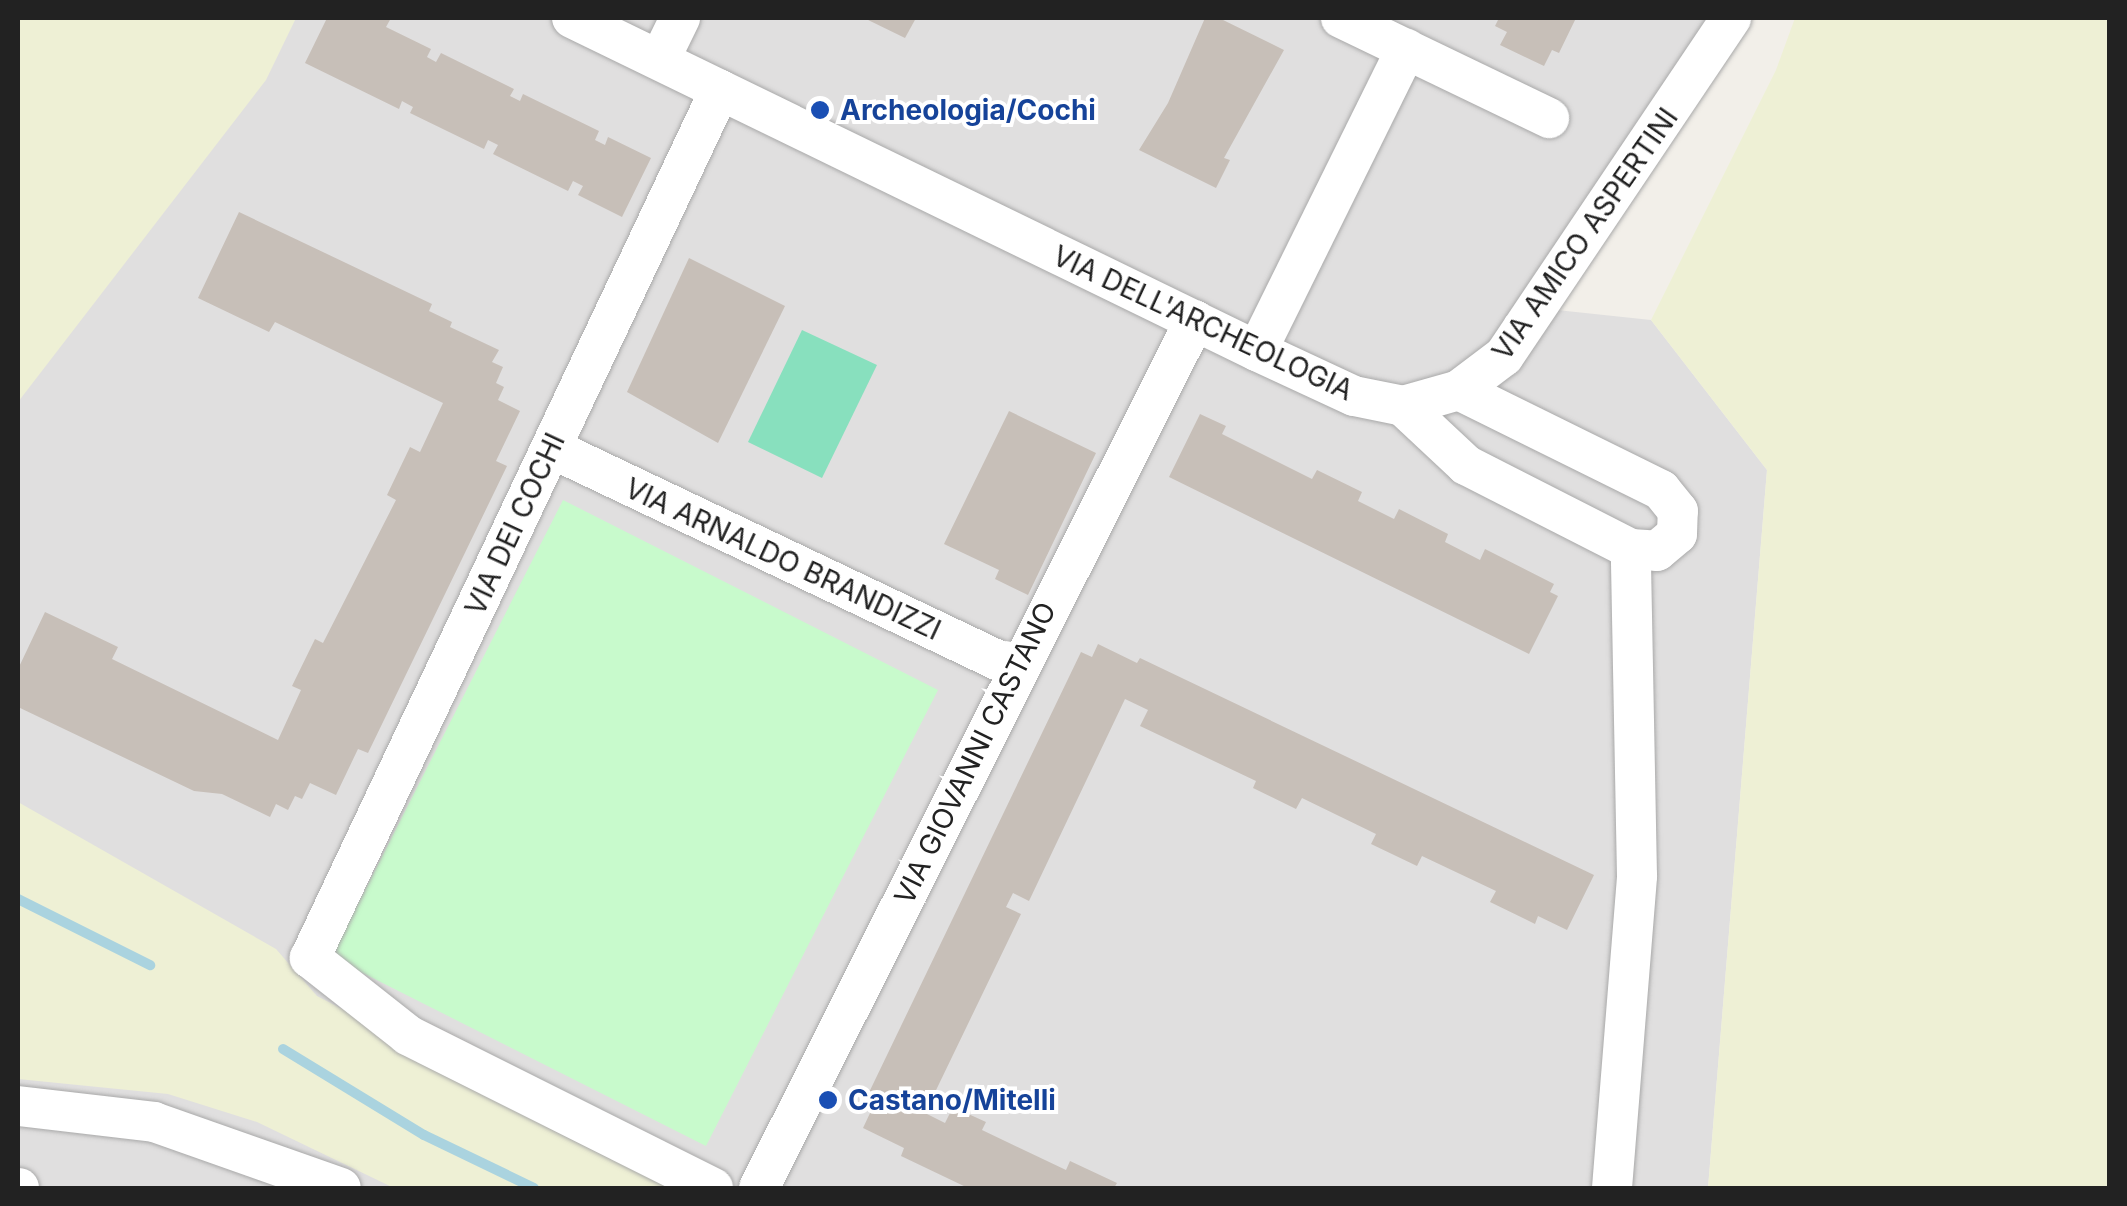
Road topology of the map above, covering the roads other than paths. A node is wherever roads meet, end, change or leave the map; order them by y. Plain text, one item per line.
1 (572, 18) edge
2 (680, 18) edge
3 (1342, 18) edge
4 (1731, 18) edge
5 (1406, 49) junction
6 (660, 58) junction
7 (720, 90) junction
8 (1549, 118) dead end
9 (1195, 320) junction
10 (1257, 351) junction
11 (1459, 390) junction
12 (1404, 406) junction
13 (551, 448) junction
14 (1632, 549) junction
15 (1016, 669) junction
16 (18, 1106) edge
17 (341, 1188) edge
18 (713, 1188) edge
19 (760, 1188) edge
20 (1612, 1188) edge

1 - 6 street, VIA DELL'ARCHEOLOGIA
2 - 6 street
3 - 5 street
4 - 11 street, VIA AMICO ASPERTINI
5 - 8 street
5 - 10 street
6 - 7 street, VIA DELL'ARCHEOLOGIA
7 - 9 street, VIA DELL'ARCHEOLOGIA
7 - 13 street, VIA DEI COCHI
9 - 10 street, VIA DELL'ARCHEOLOGIA
9 - 15 street, VIA GIOVANNI CASTANO
10 - 12 street, VIA DELL'ARCHEOLOGIA
11 - 12 street, VIA AMICO ASPERTINI
11 - 14 street
12 - 14 street
13 - 15 street, VIA ARNALDO BRANDIZZI
13 - 18 street, VIA DEI COCHI
14 - 20 street
15 - 19 street, VIA GIOVANNI CASTANO
16 - 17 street

